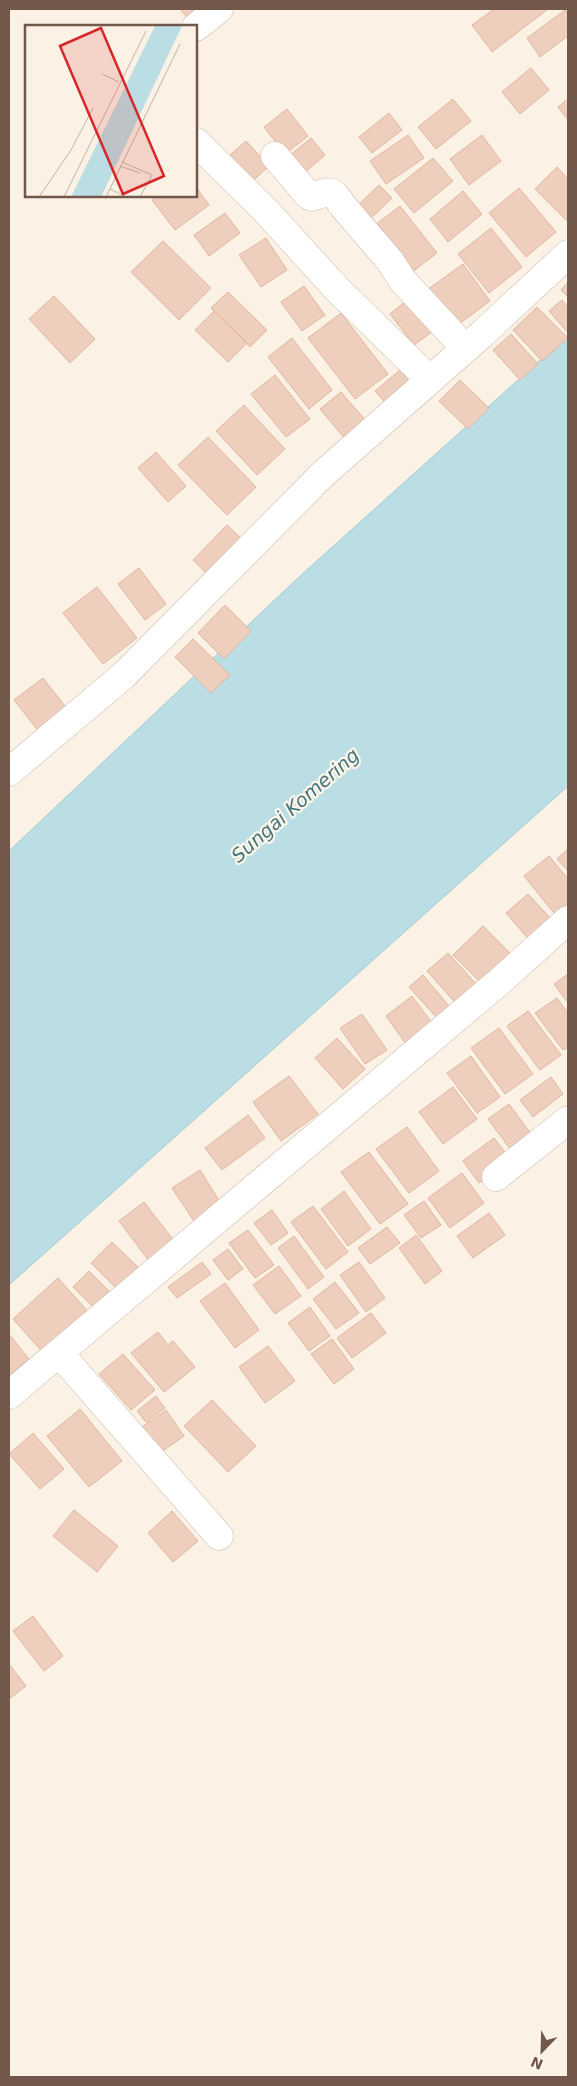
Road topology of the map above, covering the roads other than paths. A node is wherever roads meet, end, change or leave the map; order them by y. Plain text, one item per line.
1 (219, 9) edge
2 (198, 25) edge
3 (198, 144) edge
4 (275, 156) dead end
5 (568, 254) edge
6 (465, 348) junction
7 (430, 380) junction
8 (9, 772) edge
9 (568, 920) edge
10 (568, 1120) edge
11 (496, 1178) dead end
12 (60, 1354) junction
13 (9, 1395) edge
14 (219, 1536) dead end

1 - 2 street
3 - 7 street
4 - 6 street
5 - 6 street
6 - 7 street
7 - 8 street
9 - 12 street
10 - 11 street
12 - 13 street
12 - 14 street

